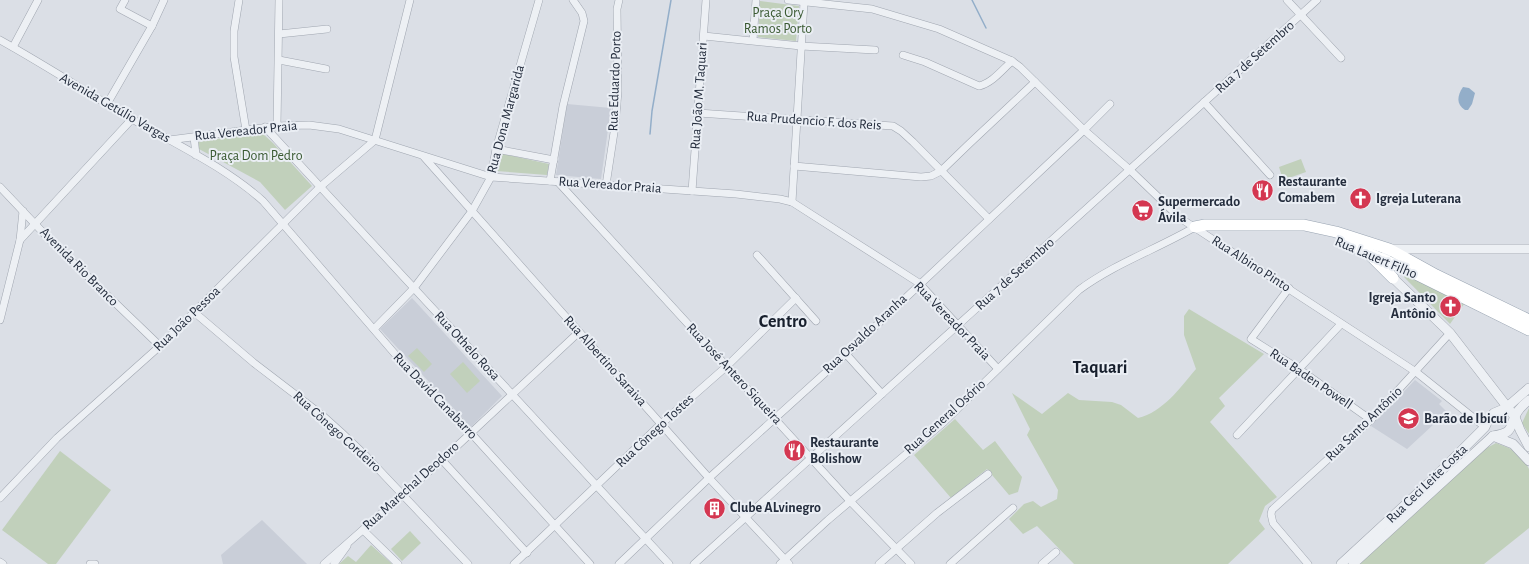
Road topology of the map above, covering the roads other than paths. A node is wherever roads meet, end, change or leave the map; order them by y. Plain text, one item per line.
1 (38, 0) edge
2 (125, 0) edge
3 (164, 0) edge
4 (239, 0) edge
5 (279, 0) edge
6 (410, 0) edge
7 (539, 0) edge
8 (572, 0) edge
9 (619, 0) edge
10 (706, 0) edge
11 (756, 0) edge
12 (788, 0) edge
13 (1287, 0) edge
14 (1317, 0) edge
15 (804, 2) junction
16 (1301, 15) junction
17 (152, 26) junction
18 (327, 29) dead end
19 (279, 34) junction
20 (704, 36) junction
21 (0, 40) edge
22 (753, 40) junction
23 (801, 46) junction
24 (13, 47) junction
25 (875, 50) dead end
26 (903, 55) dead end
27 (1340, 58) dead end
28 (279, 60) junction
29 (1012, 61) junction
30 (326, 69) dead end
31 (1035, 82) junction
32 (1204, 102) junction
33 (107, 104) junction
34 (1110, 104) dead end
35 (698, 113) junction
36 (132, 119) junction
37 (797, 119) junction
38 (277, 126) junction
39 (265, 127) junction
40 (246, 130) junction
41 (1084, 130) junction
42 (194, 137) junction
43 (169, 140) junction
44 (375, 140) junction
45 (496, 149) junction
46 (196, 155) junction
47 (423, 156) junction
48 (554, 160) junction
49 (794, 166) junction
50 (1130, 170) junction
51 (941, 171) junction
52 (1270, 175) dead end
53 (491, 177) junction
54 (550, 181) junction
55 (558, 182) junction
56 (606, 185) junction
57 (320, 186) junction
58 (0, 187) edge
59 (692, 191) junction
60 (792, 202) junction
61 (23, 211) junction
62 (472, 211) junction
63 (989, 219) junction
64 (35, 223) junction
65 (282, 225) junction
66 (1195, 227) junction
67 (20, 240) junction
68 (1367, 247) junction
69 (1529, 249) edge
70 (1415, 250) junction
71 (757, 255) dead end
72 (1387, 255) junction
73 (1401, 261) junction
74 (1408, 270) junction
75 (1434, 278) junction
76 (1396, 280) junction
77 (919, 283) junction
78 (414, 288) junction
79 (1289, 288) junction
80 (796, 298) junction
81 (2, 312) edge
82 (194, 312) junction
83 (0, 320) edge
84 (1529, 320) edge
85 (816, 321) dead end
86 (1341, 324) junction
87 (958, 325) junction
88 (374, 329) junction
89 (1529, 330) edge
90 (579, 332) junction
91 (1450, 333) junction
92 (160, 346) junction
93 (846, 354) junction
94 (727, 366) junction
95 (998, 369) junction
96 (1299, 369) junction
97 (1416, 372) junction
98 (1529, 388) edge
99 (511, 394) junction
100 (882, 394) junction
101 (1529, 400) edge
102 (1506, 408) junction
103 (1514, 417) junction
104 (775, 418) junction
105 (1371, 420) junction
106 (662, 424) junction
107 (1485, 427) junction
108 (470, 432) junction
109 (1237, 435) dead end
110 (1494, 436) junction
111 (1529, 447) edge
112 (811, 457) junction
113 (442, 460) junction
114 (1529, 461) edge
115 (988, 474) dead end
116 (709, 478) junction
117 (596, 486) junction
118 (403, 495) junction
119 (0, 498) edge
120 (850, 500) junction
121 (1013, 508) dead end
122 (746, 518) junction
123 (554, 525) junction
124 (1389, 526) junction
125 (363, 530) junction
126 (645, 539) junction
127 (349, 543) junction
128 (896, 548) junction
129 (1056, 552) dead end
130 (527, 553) junction
131 (0, 562) edge
132 (784, 562) edge
133 (3, 564) edge
134 (90, 564) edge
135 (95, 564) edge
136 (324, 564) edge
137 (334, 564) edge
138 (398, 564) edge
139 (468, 564) edge
140 (514, 564) edge
141 (590, 564) edge
142 (619, 564) edge
143 (669, 564) edge
144 (694, 564) edge
145 (879, 564) edge
146 (911, 564) edge
147 (950, 564) edge
148 (1042, 564) edge
149 (1308, 564) edge
150 (1341, 564) edge
151 (1353, 564) edge

1 - 24 street
2 - 17 street
3 - 17 street
4 - 40 street
5 - 19 street
6 - 44 street
7 - 45 street, Rua Dona Margarida
8 - 48 street
9 - 56 street, Rua Eduardo Porto
10 - 20 street, Rua João M. Taquari
11 - 22 street
12 - 15 street, Rua Albino Pinto
13 - 16 street
14 - 16 street, Rua 7 de Setembro
15 - 23 street
15 - 29 street, Rua Albino Pinto
16 - 27 street
16 - 32 street, Rua 7 de Setembro
17 - 33 street
18 - 19 street
19 - 28 street
20 - 22 street
20 - 35 street, Rua João M. Taquari
21 - 24 street, Avenida Getúlio Vargas
22 - 23 street
23 - 25 street
23 - 37 street
24 - 33 street, Avenida Getúlio Vargas
26 - 29 street
28 - 30 street
28 - 38 street
29 - 31 street, Rua Albino Pinto
31 - 41 street, Rua Albino Pinto
31 - 51 street
32 - 50 street, Rua 7 de Setembro
32 - 52 street
33 - 36 street, Avenida Getúlio Vargas
34 - 41 street, Rua Osvaldo Aranha
35 - 37 street, Rua Prudencio F. dos Reis
35 - 59 street, Rua João M. Taquari
36 - 43 street, Avenida Getúlio Vargas
36 - 64 street
37 - 49 street
37 - 51 street, Rua Prudencio F. dos Reis
38 - 39 street, Rua Vereador Praia
38 - 44 street, Rua Vereador Praia
39 - 40 street, Rua Vereador Praia
39 - 57 street, Rua Othelo Rosa
40 - 42 street, Rua Vereador Praia
41 - 50 street, Rua Albino Pinto
41 - 63 street, Rua Osvaldo Aranha
42 - 43 street, Rua Vereador Praia
42 - 46 street
43 - 46 street, Avenida Getúlio Vargas
44 - 47 street, Rua Vereador Praia
44 - 57 street, Rua João Pessoa
45 - 48 street
45 - 53 street, Rua Dona Margarida
46 - 65 street, Avenida Getúlio Vargas
47 - 53 street, Rua Vereador Praia
47 - 62 street, Rua Albertino Saraiva
48 - 54 street
49 - 51 street
49 - 60 street
50 - 66 street, Rua Albino Pinto
50 - 87 street, Rua 7 de Setembro
51 - 63 street, Rua Prudencio F. dos Reis
53 - 54 street, Rua Vereador Praia
53 - 62 street, Rua Dona Margarida
54 - 55 street, Rua Vereador Praia
55 - 56 street, Rua Vereador Praia
55 - 94 street, Rua José Antero Siqueira
56 - 59 street, Rua Vereador Praia
57 - 65 street, Rua João Pessoa
57 - 78 street, Rua Othelo Rosa
58 - 61 street, Avenida Rio Branco
59 - 60 street, Rua Vereador Praia
60 - 77 street, Rua Vereador Praia
61 - 64 street, Avenida Rio Branco
61 - 67 street
62 - 78 street, Rua Dona Margarida
62 - 90 street, Rua Albertino Saraiva
63 - 77 street, Rua Osvaldo Aranha
64 - 67 street
64 - 92 street, Avenida Rio Branco
65 - 82 street, Rua João Pessoa
65 - 88 street, Rua David Canabarro
66 - 68 main road, Rua Lauert Filho
66 - 79 street, Rua Albino Pinto
66 - 95 street, Rua General Osório
67 - 81 street
68 - 72 main road, Rua Lauert Filho
68 - 76 main road
69 - 70 street
70 - 72 street
70 - 73 street
71 - 80 street
72 - 73 main road, Rua Lauert Filho
72 - 76 street
73 - 74 main road, Rua Lauert Filho
73 - 75 main road, Rua Lauert Filho
73 - 76 street
74 - 75 main road, Rua Lauert Filho
74 - 76 main road
75 - 84 main road, Rua Lauert Filho
75 - 89 main road, Rua Lauert Filho
76 - 91 street
77 - 87 street, Rua Vereador Praia
77 - 93 street, Rua Osvaldo Aranha
78 - 88 street, Rua Dona Margarida
78 - 99 street, Rua Othelo Rosa
79 - 86 street, Rua Albino Pinto
79 - 96 street, Rua Baden Powell
80 - 85 street
80 - 94 street, Rua Cônego Tostes
81 - 83 street
82 - 92 street, Rua João Pessoa
82 - 118 street, Rua Cônego Cordeiro
86 - 96 street
86 - 97 street, Rua Albino Pinto
87 - 95 street, Rua Vereador Praia
87 - 100 street, Rua 7 de Setembro
88 - 108 street, Rua David Canabarro
90 - 99 street, Rua Marechal Deodoro
90 - 106 street, Rua Albertino Saraiva
91 - 97 street, Rua Santo Antônio
91 - 102 street
92 - 119 street, Rua João Pessoa
93 - 100 street
93 - 104 street, Rua Osvaldo Aranha
94 - 104 street, Rua José Antero Siqueira
94 - 106 street, Rua Cônego Tostes
95 - 120 street, Rua General Osório
96 - 105 street, Rua Baden Powell
96 - 109 street
97 - 105 street, Rua Santo Antônio
97 - 107 street, Rua Albino Pinto
98 - 102 street, Rua Ceci Leite Costa
99 - 108 street, Rua Marechal Deodoro
99 - 117 street, Rua Othelo Rosa
100 - 112 street, Rua 7 de Setembro
101 - 103 street, Rua Ceci Leite Costa
102 - 103 street
102 - 107 street, Rua Ceci Leite Costa
103 - 110 street, Rua Ceci Leite Costa
103 - 111 street
104 - 112 street, Rua José Antero Siqueira
104 - 116 street, Rua Osvaldo Aranha
105 - 149 street, Rua Santo Antônio
106 - 116 street, Rua Albertino Saraiva
106 - 117 street, Rua Cônego Tostes
107 - 110 street, Rua Albino Pinto
107 - 124 street, Rua Ceci Leite Costa
108 - 113 street, Rua Marechal Deodoro
108 - 123 street, Rua David Canabarro
110 - 114 street
110 - 124 street, Rua Ceci Leite Costa
112 - 120 street, Rua José Antero Siqueira
112 - 122 street, Rua 7 de Setembro
113 - 118 street, Rua Marechal Deodoro
113 - 130 street
115 - 128 street
116 - 122 street, Rua Albertino Saraiva
116 - 126 street, Rua Osvaldo Aranha
117 - 123 street, Rua Cônego Tostes
117 - 126 street, Rua Othelo Rosa
118 - 125 street, Rua Marechal Deodoro
118 - 139 street, Rua Cônego Cordeiro
120 - 128 street, Rua José Antero Siqueira
120 - 132 street, Rua General Osório
121 - 147 street
122 - 132 street, Rua Albertino Saraiva
122 - 144 street, Rua 7 de Setembro
123 - 130 street, Rua Cônego Tostes
123 - 141 street, Rua David Canabarro
124 - 150 street, Rua Ceci Leite Costa
124 - 151 street, Rua Ceci Leite Costa
125 - 127 street, Rua Marechal Deodoro
125 - 138 street
126 - 142 street, Rua Osvaldo Aranha
126 - 143 street, Rua Othelo Rosa
127 - 136 street, Rua Marechal Deodoro
127 - 137 street, Rua Marechal Deodoro
128 - 145 street
128 - 146 street, Rua José Antero Siqueira
129 - 148 street
130 - 140 street, Rua Cônego Tostes
131 - 133 street
134 - 135 street

